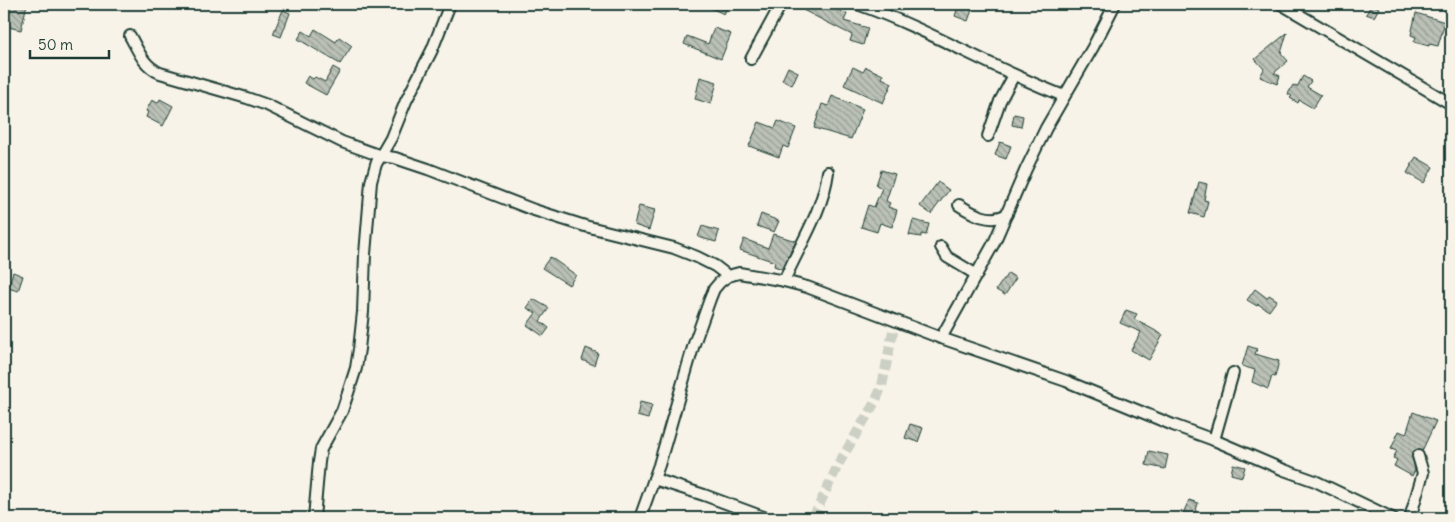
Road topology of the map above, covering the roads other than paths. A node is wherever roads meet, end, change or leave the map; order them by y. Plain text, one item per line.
1 (450, 4) edge
2 (781, 4) edge
3 (857, 4) edge
4 (1115, 4) edge
5 (1281, 4) edge
6 (130, 36) dead end
7 (750, 59) dead end
8 (1014, 75) junction
9 (1064, 96) junction
10 (1451, 104) edge
11 (988, 136) dead end
12 (381, 156) junction
13 (828, 172) dead end
14 (959, 205) dead end
15 (1007, 214) junction
16 (941, 247) dead end
17 (977, 275) junction
18 (728, 276) junction
19 (784, 281) junction
20 (941, 338) junction
21 (1233, 373) dead end
22 (1214, 440) junction
23 (1418, 456) dead end
24 (654, 479) junction
25 (314, 518) edge
26 (640, 518) edge
27 (766, 518) edge
28 (1392, 518) edge
29 (1410, 518) edge

1 - 12 street
2 - 7 street
3 - 8 street
4 - 9 street
5 - 10 street
6 - 12 street
8 - 9 street
8 - 11 street
9 - 15 street
12 - 18 street
12 - 25 street
13 - 19 street
14 - 15 street
15 - 17 street
16 - 17 street
17 - 20 street
18 - 19 street
18 - 24 street
19 - 20 street
20 - 22 street
21 - 22 street
22 - 28 street
23 - 29 street
24 - 26 street
24 - 27 street

